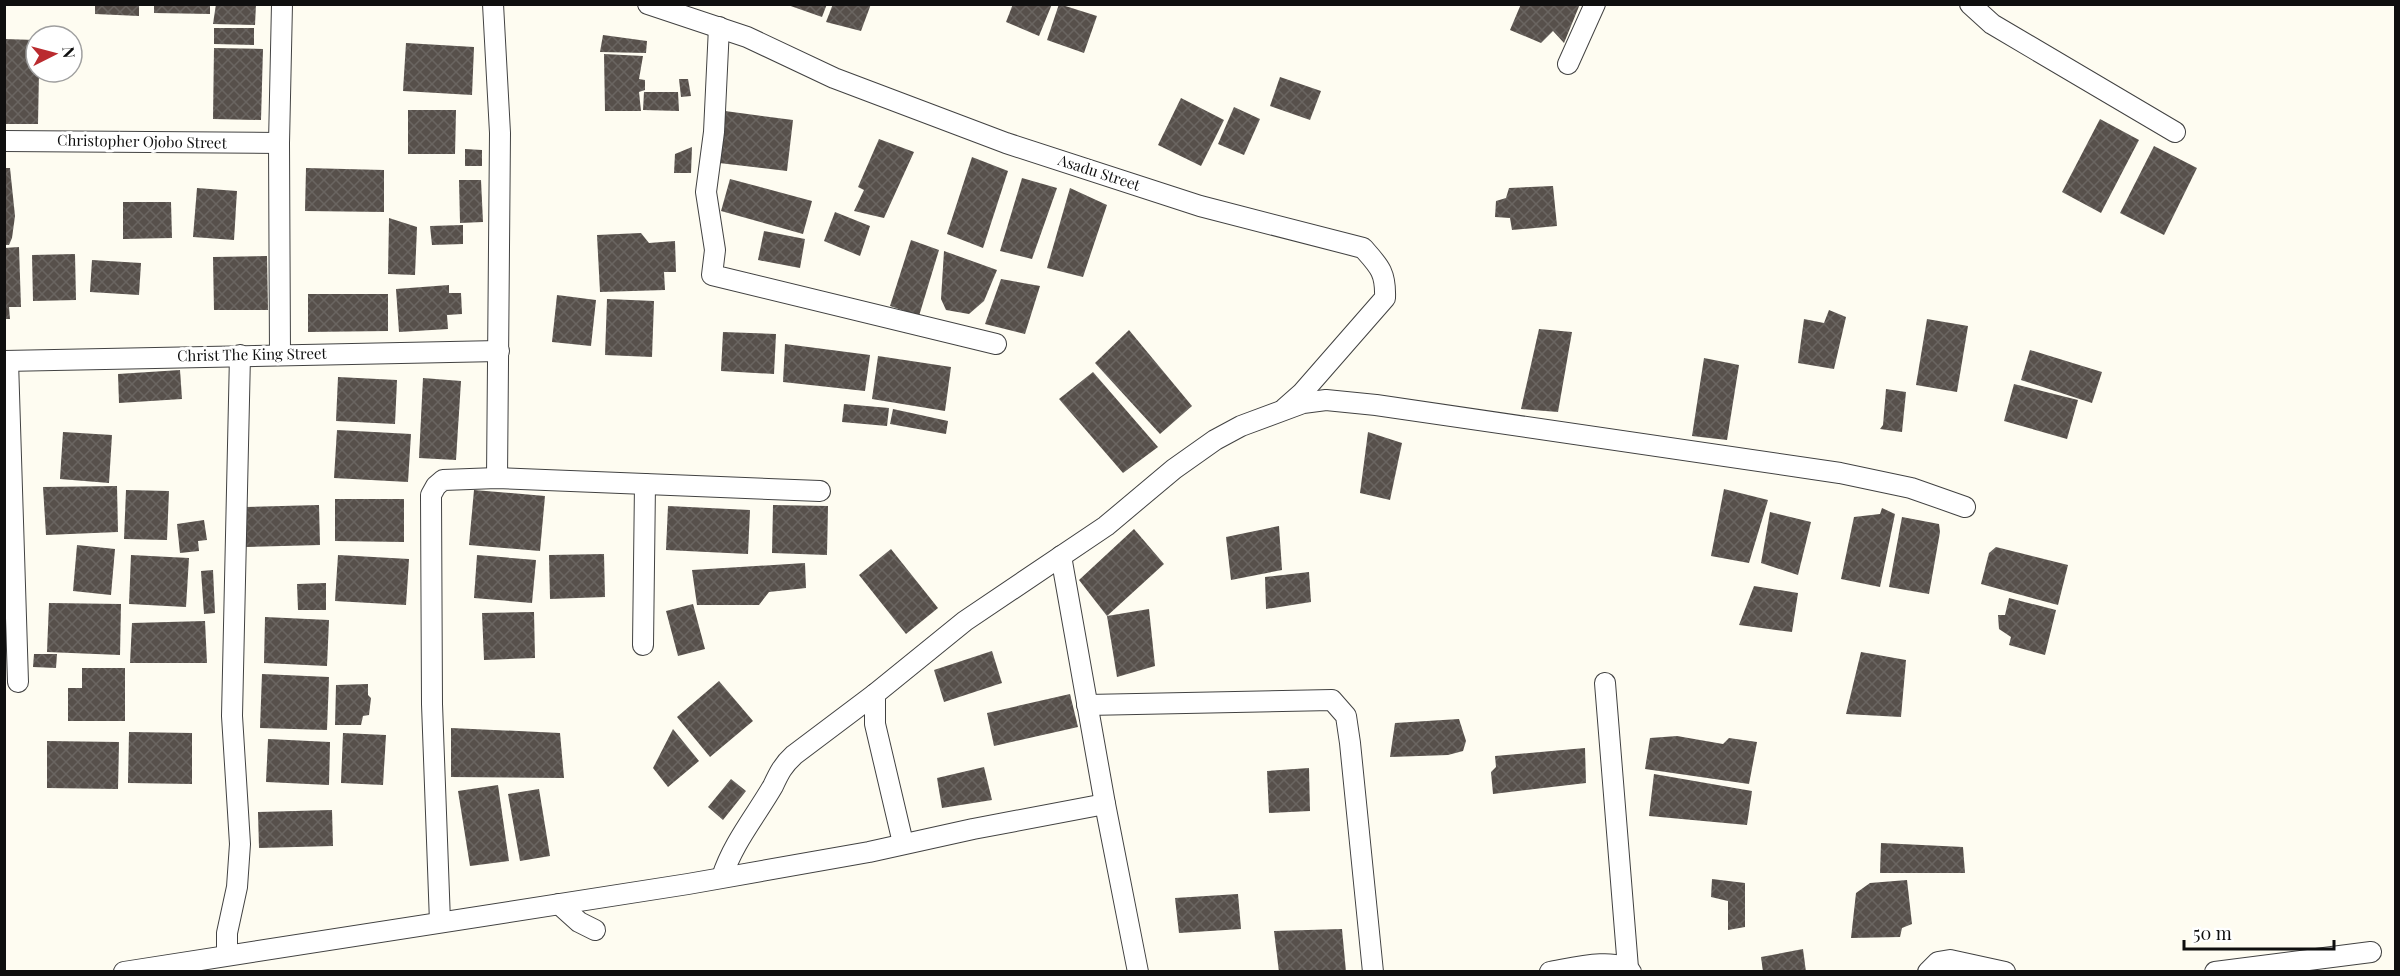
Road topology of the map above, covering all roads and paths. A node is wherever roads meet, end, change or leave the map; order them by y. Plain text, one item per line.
1 (282, 4) edge
2 (493, 4) edge
3 (648, 4) edge
4 (1595, 4) edge
5 (1970, 4) edge
6 (719, 27) junction
7 (1568, 64) dead end
8 (2175, 132) dead end
9 (4, 141) edge
10 (279, 143) junction
11 (996, 344) dead end
12 (499, 351) junction
13 (240, 355) junction
14 (280, 355) junction
15 (6, 361) edge
16 (1285, 408) junction
17 (497, 478) junction
18 (645, 484) junction
19 (820, 491) dead end
20 (1965, 507) dead end
21 (1061, 555) junction
22 (643, 645) dead end
23 (18, 682) dead end
24 (1605, 683) dead end
25 (875, 694) junction
26 (1087, 705) junction
27 (1104, 804) junction
28 (903, 843) junction
29 (722, 877) junction
30 (559, 904) junction
31 (440, 922) junction
32 (595, 930) dead end
33 (2371, 952) dead end
34 (227, 954) junction
35 (1629, 970) edge
36 (124, 972) edge
37 (1138, 972) edge
38 (1373, 972) edge
39 (1550, 972) edge
40 (1928, 972) edge
41 (2006, 972) edge
42 (2215, 972) edge

1 - 10 street
2 - 12 street
3 - 6 street, Asadu Street
4 - 7 street
5 - 8 street
6 - 11 street
6 - 16 street, Asadu Street
9 - 10 street, Christopher Ojobo Street
10 - 14 street
12 - 14 street, Christ The King Street
12 - 17 street
13 - 14 street, Christ The King Street
13 - 15 street, Christ The King Street
13 - 34 street
15 - 23 street
16 - 20 street
16 - 21 street
17 - 18 street
17 - 31 street
18 - 19 street
18 - 22 street
21 - 25 street
21 - 26 street
24 - 35 street
25 - 28 street
25 - 29 street
26 - 27 street
26 - 38 street
27 - 28 street
27 - 37 street
28 - 29 street
29 - 30 street
30 - 31 street
30 - 32 street
31 - 34 street
33 - 42 street
34 - 36 street
35 - 39 street
40 - 41 street

